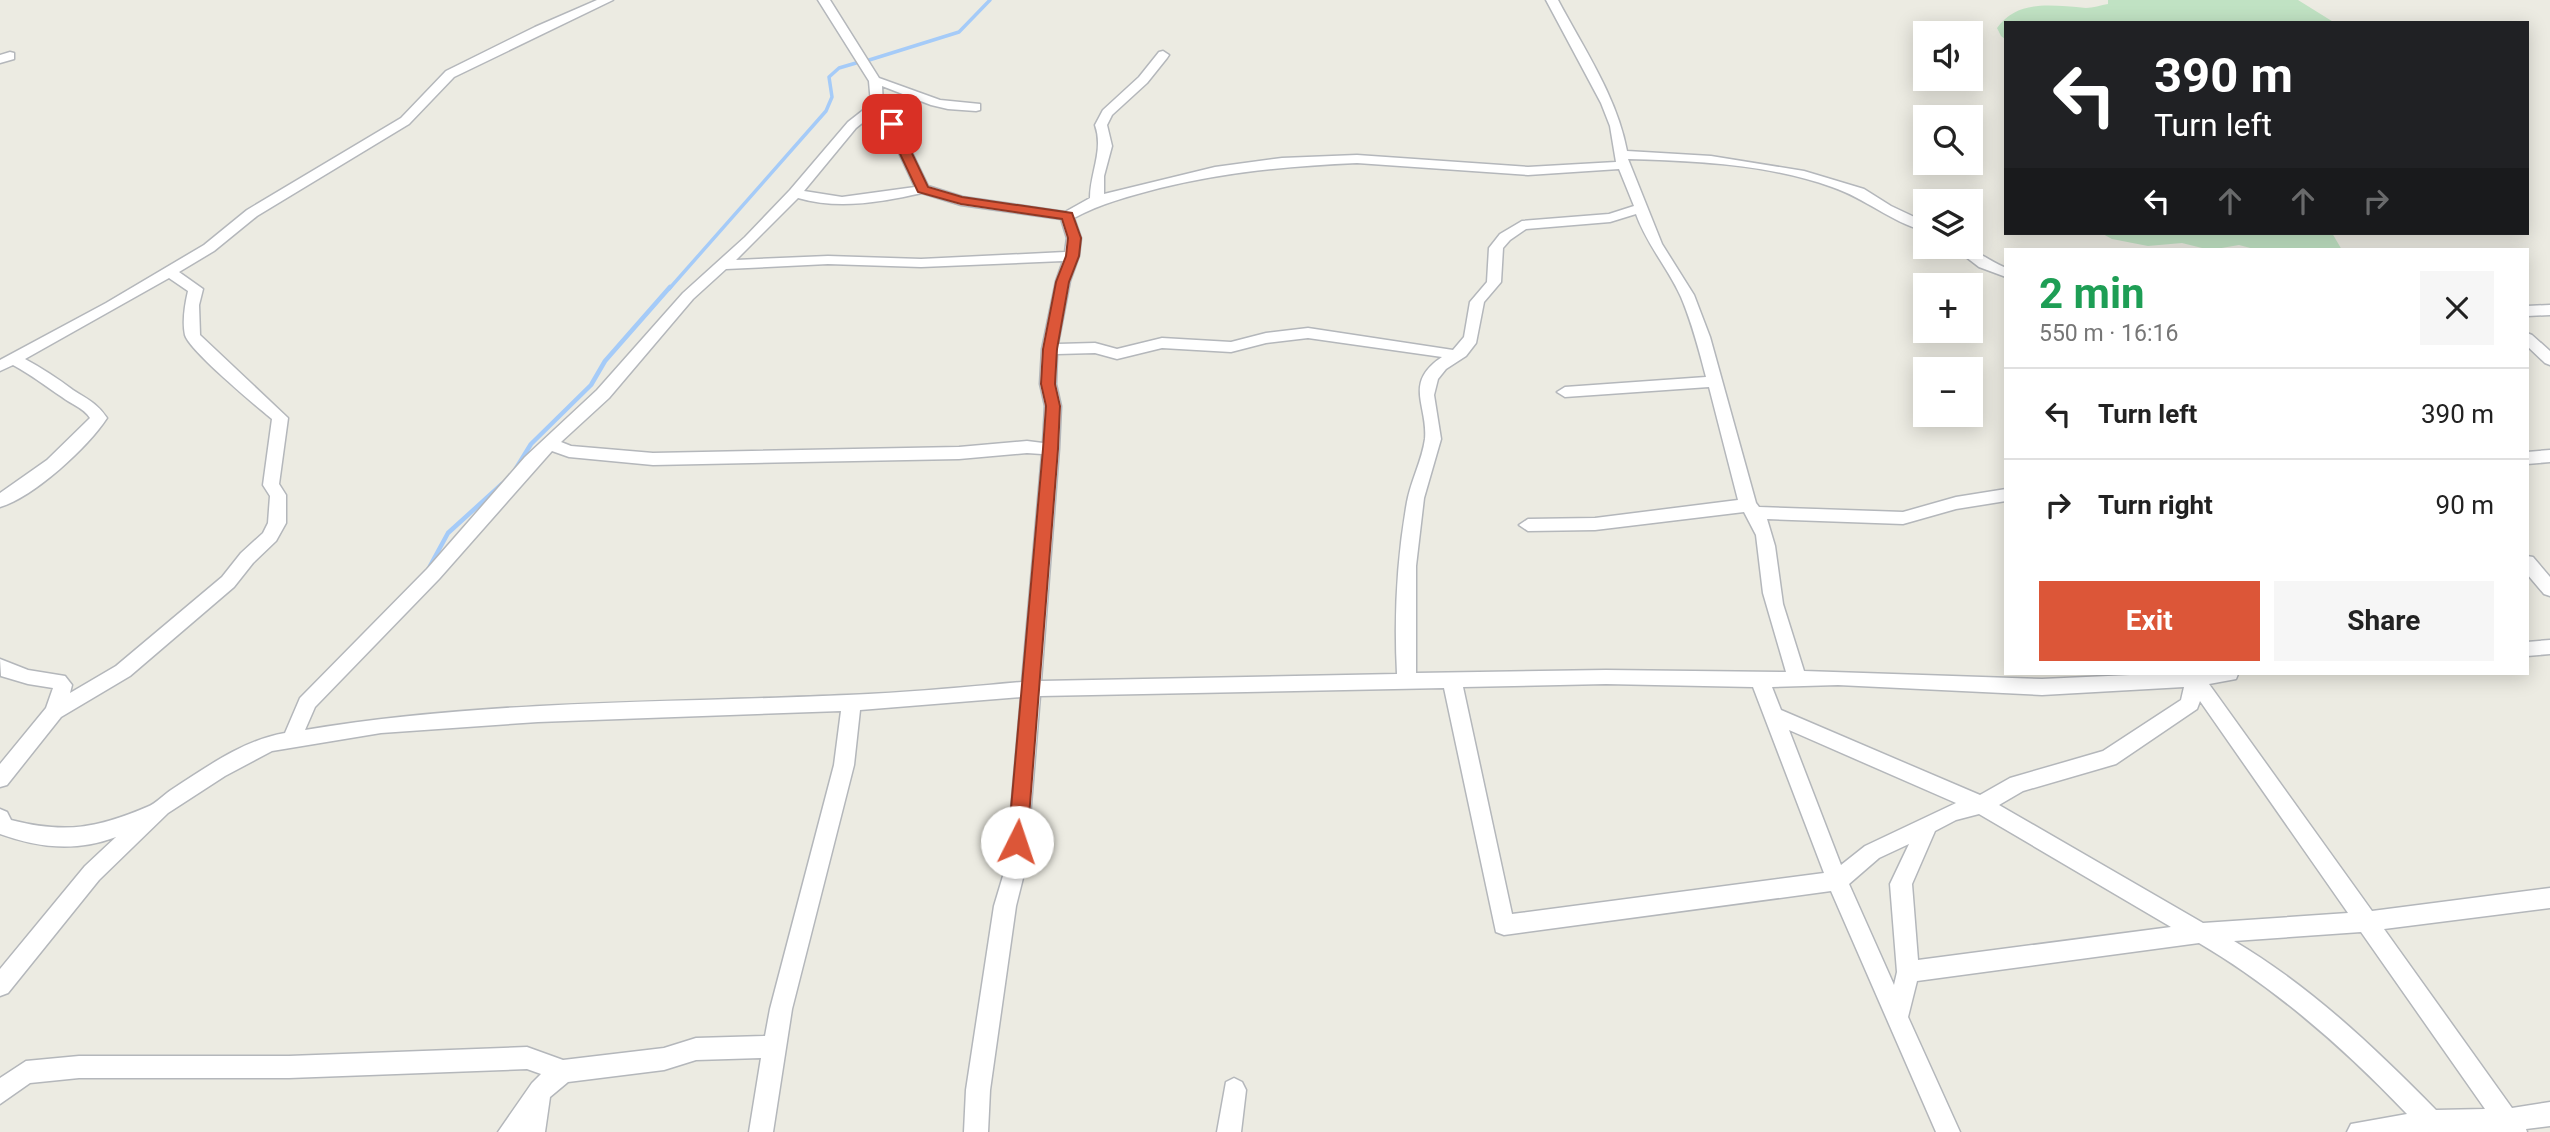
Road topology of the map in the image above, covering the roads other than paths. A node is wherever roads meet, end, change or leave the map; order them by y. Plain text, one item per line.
1 (607, 0) edge
2 (824, 0) edge
3 (1552, 0) edge
4 (1163, 55) dead end
5 (875, 81) junction
6 (877, 105) junction
7 (976, 107) dead end
8 (1623, 160) junction
9 (923, 190) junction
10 (795, 193) junction
11 (1097, 200) junction
12 (1641, 208) junction
13 (1067, 216) junction
14 (1913, 222) edge
15 (1072, 256) junction
16 (1977, 259) edge
17 (723, 265) junction
18 (172, 272) junction
19 (2004, 272) edge
20 (2550, 310) edge
21 (2529, 311) edge
22 (2529, 340) edge
23 (1050, 349) junction
24 (1454, 355) junction
25 (2550, 360) edge
26 (6, 363) edge
27 (1715, 381) junction
28 (1565, 392) dead end
29 (550, 444) junction
30 (1051, 449) junction
31 (2550, 456) edge
32 (2529, 458) edge
33 (2004, 495) edge
34 (0, 501) edge
35 (1752, 509) junction
36 (1528, 525) dead end
37 (2529, 564) edge
38 (2550, 589) edge
39 (2550, 647) edge
40 (2529, 649) edge
41 (0, 666) edge
42 (2222, 675) edge
43 (1797, 677) junction
44 (1451, 679) junction
45 (2195, 679) junction
46 (1407, 680) junction
47 (1760, 680) junction
48 (1029, 689) junction
49 (851, 703) junction
50 (54, 712) junction
51 (1773, 715) junction
52 (292, 739) junction
53 (0, 779) edge
54 (1981, 805) junction
55 (161, 807) junction
56 (0, 818) edge
57 (1928, 825) junction
58 (1837, 881) junction
59 (2550, 898) edge
60 (2365, 922) junction
61 (2202, 933) junction
62 (1908, 972) junction
63 (0, 986) edge
64 (1898, 1015) junction
65 (775, 1047) junction
66 (563, 1070) junction
67 (1234, 1090) dead end
68 (540, 1091) junction
69 (0, 1092) edge
70 (2550, 1114) edge
71 (2431, 1122) junction
72 (2511, 1126) edge
73 (510, 1132) edge
74 (533, 1132) edge
75 (761, 1132) edge
76 (976, 1132) edge
77 (1229, 1132) edge
78 (1948, 1132) edge
79 (2359, 1132) edge

1 - 18 street
2 - 5 street
3 - 8 street
4 - 11 street
5 - 6 street
5 - 7 street
6 - 9 street
6 - 10 street
8 - 11 street
8 - 12 street
8 - 14 street
9 - 10 street
9 - 13 street
10 - 17 street
11 - 13 street
12 - 24 street
12 - 27 street
13 - 15 street
15 - 17 street
15 - 23 street
16 - 19 street
17 - 29 street
18 - 26 street
18 - 50 street
20 - 21 street
22 - 25 street
23 - 24 street
23 - 30 street
24 - 46 street
26 - 34 street
27 - 28 street
27 - 35 street
29 - 30 street
29 - 52 street
30 - 48 street
31 - 32 street
33 - 35 street
35 - 36 street
35 - 43 street
37 - 38 street
39 - 40 street
41 - 50 street
42 - 45 street
43 - 45 street
43 - 47 street
44 - 46 street
44 - 47 street
44 - 58 street
45 - 54 street
45 - 60 street
46 - 48 street
47 - 51 street
48 - 49 street
48 - 76 street
49 - 52 street
49 - 65 street
50 - 53 street
51 - 54 street
51 - 58 street
52 - 55 street
54 - 57 street
54 - 61 street
55 - 56 street
55 - 63 street
57 - 58 street
57 - 62 street
58 - 64 street
59 - 60 street
60 - 61 street
60 - 72 street
61 - 62 street
61 - 71 street
62 - 64 street
64 - 78 street
65 - 66 street
65 - 75 street
66 - 68 street
66 - 69 street
67 - 77 street
68 - 73 street
68 - 74 street
70 - 72 street
71 - 72 street
71 - 79 street

